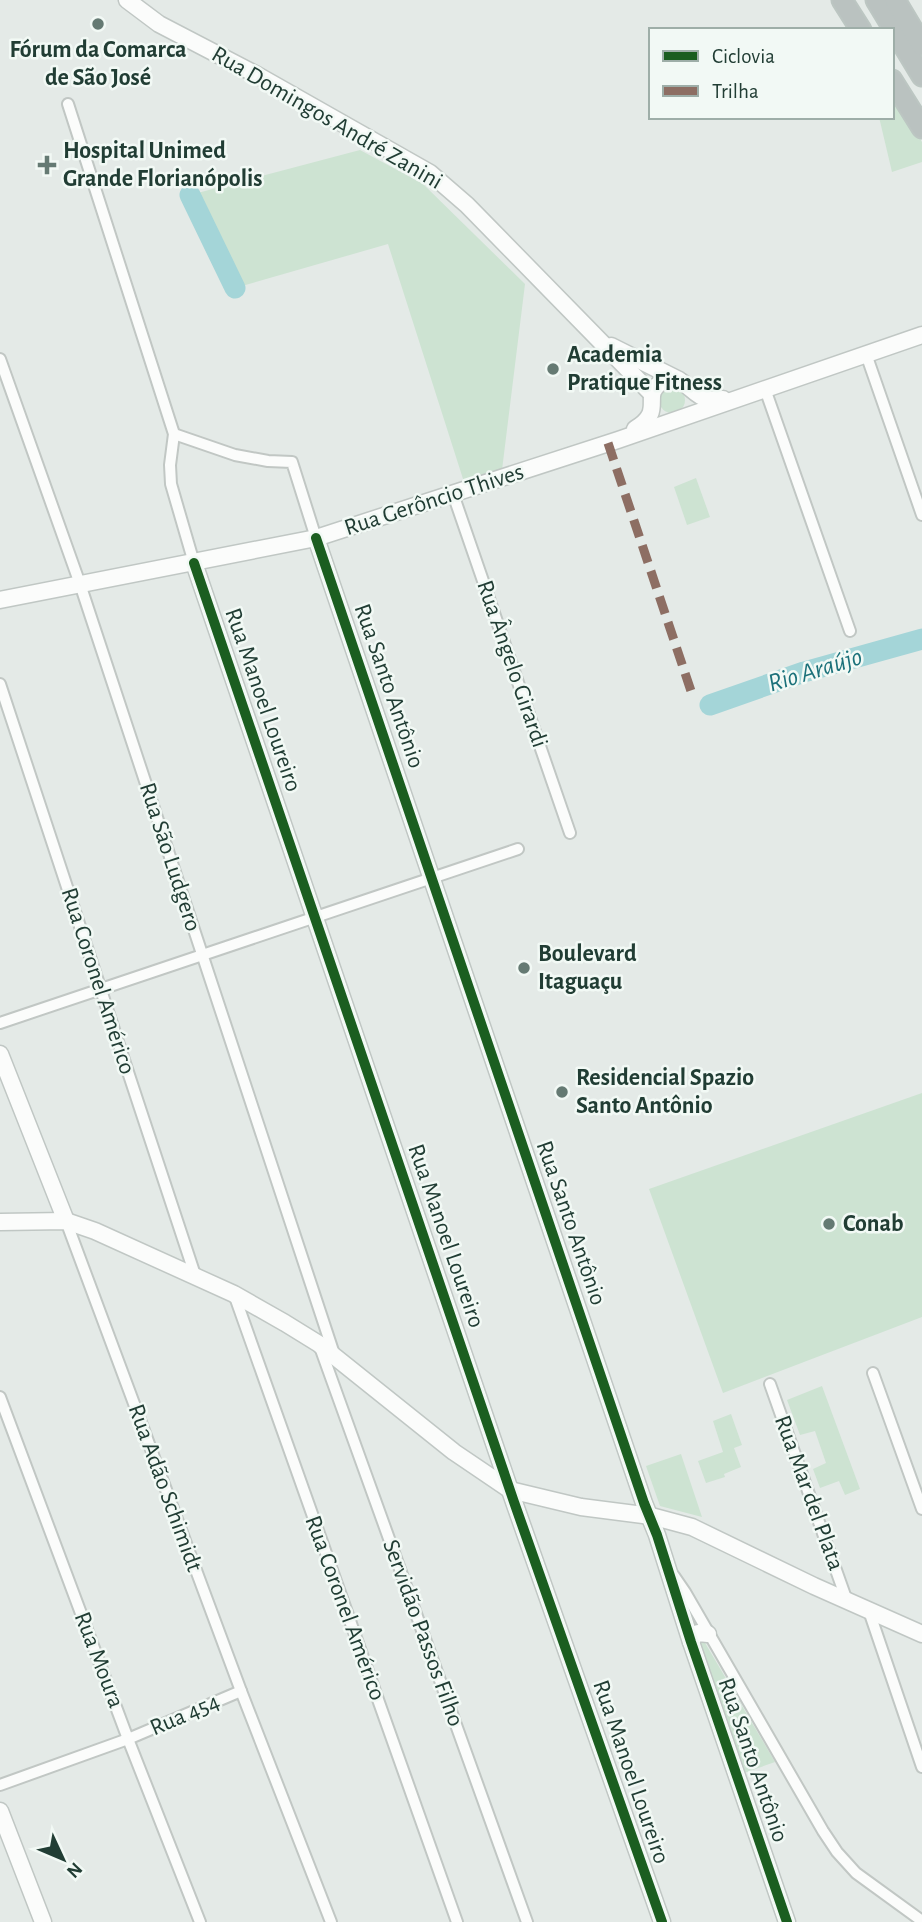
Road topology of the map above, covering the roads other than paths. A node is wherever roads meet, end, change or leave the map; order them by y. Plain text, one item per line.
1 (127, 0) edge
2 (842, 0) edge
3 (851, 0) edge
4 (876, 0) edge
5 (895, 0) edge
6 (862, 28) edge
7 (862, 28) edge
8 (893, 28) edge
9 (894, 30) edge
10 (922, 45) edge
11 (922, 76) edge
12 (894, 83) edge
13 (68, 104) dead end
14 (922, 128) edge
15 (922, 334) edge
16 (603, 342) junction
17 (866, 354) junction
18 (0, 359) edge
19 (684, 383) junction
20 (765, 388) junction
21 (733, 399) junction
22 (652, 401) junction
23 (680, 419) junction
24 (174, 435) junction
25 (618, 440) junction
26 (453, 494) junction
27 (922, 515) edge
28 (316, 538) junction
29 (194, 563) junction
30 (80, 584) junction
31 (0, 600) edge
32 (850, 631) dead end
33 (0, 684) edge
34 (570, 833) dead end
35 (518, 849) dead end
36 (431, 878) junction
37 (315, 917) junction
38 (202, 955) junction
39 (101, 989) junction
40 (0, 1023) edge
41 (0, 1054) edge
42 (0, 1222) edge
43 (66, 1222) junction
44 (197, 1278) junction
45 (234, 1294) junction
46 (319, 1344) junction
47 (335, 1357) junction
48 (873, 1373) dead end
49 (770, 1384) dead end
50 (0, 1397) edge
51 (510, 1490) junction
52 (922, 1509) edge
53 (651, 1516) junction
54 (668, 1567) junction
55 (847, 1601) junction
56 (869, 1611) junction
57 (708, 1634) junction
58 (922, 1634) edge
59 (691, 1642) junction
60 (241, 1691) junction
61 (128, 1739) junction
62 (922, 1767) edge
63 (0, 1785) edge
64 (0, 1811) edge
65 (921, 1921) edge
66 (43, 1922) edge
67 (200, 1922) edge
68 (331, 1922) edge
69 (457, 1922) edge
70 (527, 1922) edge
71 (662, 1922) edge
72 (786, 1922) edge

1 - 16 street, Rua Domingos André Zanini
2 - 6 highway
3 - 7 highway
4 - 8 highway
5 - 10 highway
9 - 11 highway
12 - 14 highway
13 - 24 street, Rua Manoel Loureiro
15 - 17 street
16 - 19 street
16 - 22 street, Rua Domingos André Zanini
17 - 20 street
17 - 27 street
18 - 30 street, Rua São Ludgero
19 - 21 street
19 - 22 street
19 - 23 street
20 - 21 street
20 - 32 street
21 - 23 street, Rua Gerôncio Thives
22 - 23 street
22 - 25 street
23 - 25 street, Rua Gerôncio Thives
24 - 28 street, Rua Santo Antônio
24 - 29 street, Rua Manoel Loureiro
25 - 26 street, Rua Gerôncio Thives
26 - 28 street, Rua Gerôncio Thives
26 - 34 street, Rua Ângelo Girardi
28 - 29 street, Rua Gerôncio Thives
28 - 36 street, Rua Santo Antônio
29 - 30 street, Rua Gerôncio Thives
29 - 37 street, Rua Manoel Loureiro
30 - 31 street, Rua Gerôncio Thives
30 - 38 street, Rua São Ludgero
33 - 39 street, Rua Coronel Américo
35 - 36 street
36 - 37 street
36 - 53 street, Rua Santo Antônio
37 - 38 street
37 - 51 street, Rua Manoel Loureiro
38 - 39 street
38 - 47 street, Rua São Ludgero
39 - 40 street
39 - 44 street, Rua Coronel Américo
41 - 43 street, Rua Adão Schimidt
42 - 43 street
43 - 44 street
43 - 60 street, Rua Adão Schimidt
44 - 45 street
45 - 46 street
45 - 69 street, Rua Coronel Américo
46 - 47 street
46 - 70 street, Servidão Passos Filho
47 - 51 street
48 - 52 street
49 - 55 street, Rua Mar del Plata
50 - 61 street, Rua Moura
51 - 53 street
51 - 71 street, Rua Manoel Loureiro
53 - 54 street, Rua Santo Antônio
53 - 55 street
54 - 57 street
54 - 59 street, Rua Santo Antônio
55 - 56 street
56 - 58 street
56 - 62 street
57 - 59 street
57 - 65 street
59 - 72 street, Rua Santo Antônio
60 - 61 street, Rua 454
60 - 68 street, Rua Adão Schimidt
61 - 63 street, Rua 454
61 - 67 street, Rua Moura
64 - 66 street

